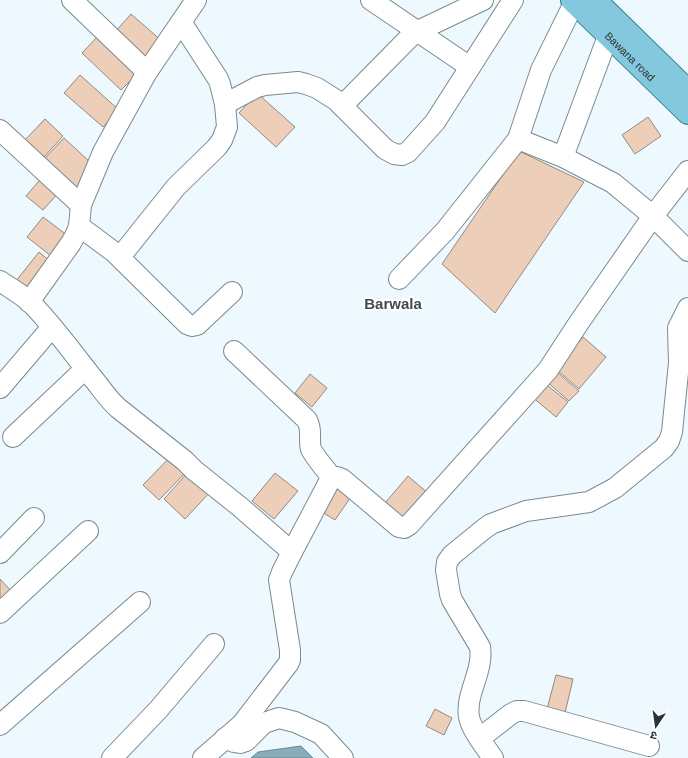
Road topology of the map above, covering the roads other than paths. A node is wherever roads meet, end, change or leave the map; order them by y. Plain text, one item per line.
1 (72, 0) edge
2 (196, 0) edge
3 (371, 0) edge
4 (483, 0) edge
5 (513, 0) edge
6 (596, 9) edge
7 (181, 22) junction
8 (418, 31) junction
9 (470, 68) junction
10 (147, 72) junction
11 (688, 91) edge
12 (225, 104) junction
13 (342, 106) junction
14 (688, 113) edge
15 (0, 130) edge
16 (518, 139) junction
17 (563, 157) junction
18 (688, 171) edge
19 (81, 205) junction
20 (654, 216) junction
21 (79, 226) junction
22 (688, 251) edge
23 (120, 257) junction
24 (399, 279) dead end
25 (0, 281) edge
26 (232, 292) dead end
27 (30, 302) junction
28 (688, 308) edge
29 (52, 327) junction
30 (234, 351) dead end
31 (85, 369) junction
32 (0, 388) edge
33 (13, 437) dead end
34 (332, 478) junction
35 (34, 518) dead end
36 (88, 531) dead end
37 (292, 552) junction
38 (0, 553) edge
39 (140, 602) dead end
40 (0, 613) edge
41 (214, 644) dead end
42 (0, 725) edge
43 (225, 738) junction
44 (480, 738) junction
45 (649, 746) dead end
46 (112, 758) edge
47 (203, 758) edge
48 (343, 758) edge
49 (493, 758) edge

1 - 10 street
2 - 7 street
3 - 8 street
4 - 8 street
5 - 9 street
6 - 11 main road, Bawana road
6 - 14 main road, Bawana road
6 - 16 street
6 - 17 street
7 - 10 street
7 - 12 street
8 - 9 street
8 - 13 street
9 - 13 street
10 - 19 street
12 - 13 street
12 - 23 street
15 - 19 street
16 - 17 street
16 - 24 street
17 - 20 street
18 - 20 street
19 - 21 street
20 - 22 street
20 - 34 street
21 - 23 street
21 - 27 street
23 - 26 street
25 - 27 street
27 - 29 street
28 - 44 street
29 - 31 street
29 - 32 street
30 - 34 street
31 - 33 street
31 - 37 street
34 - 37 street
35 - 38 street
36 - 40 street
37 - 43 street
39 - 42 street
41 - 46 street
43 - 47 street
43 - 48 street
44 - 45 street
44 - 49 street

